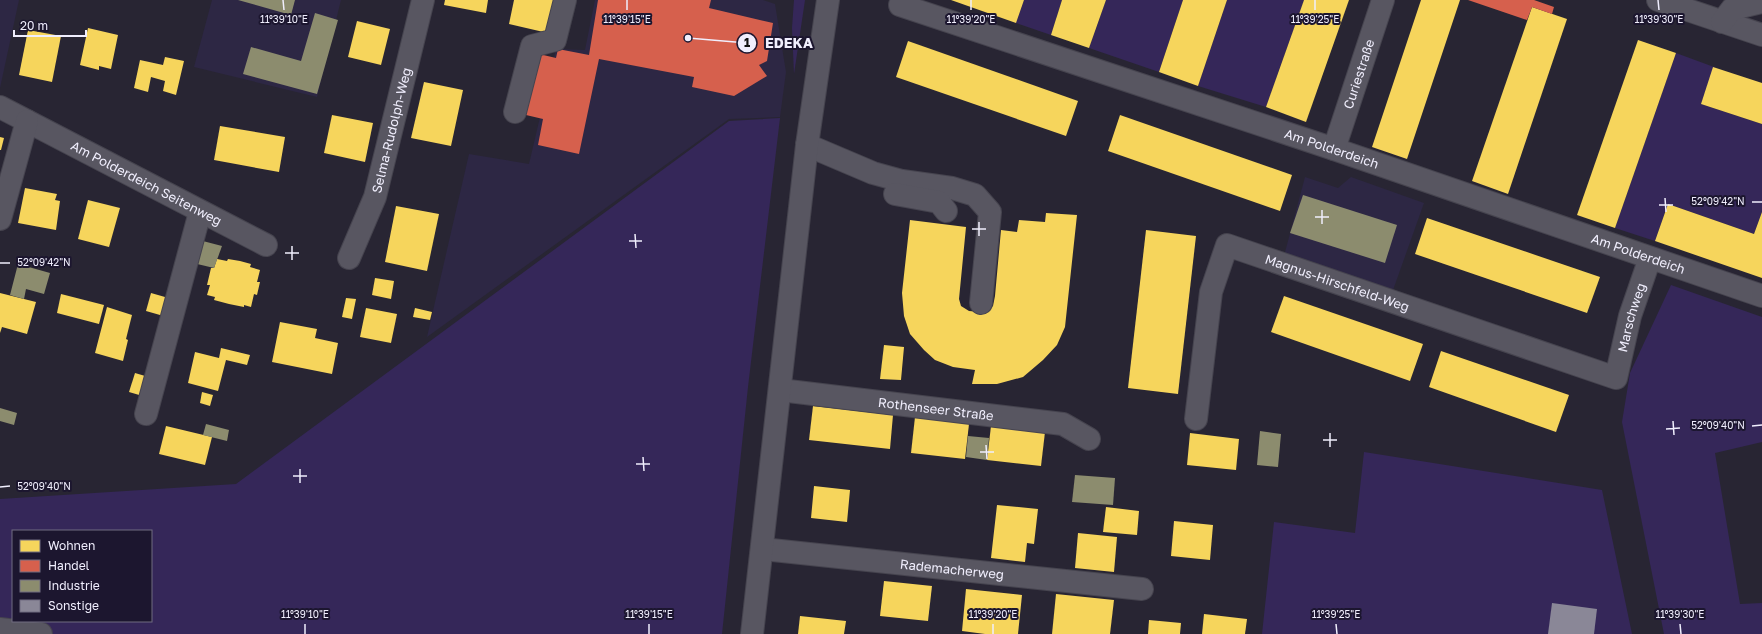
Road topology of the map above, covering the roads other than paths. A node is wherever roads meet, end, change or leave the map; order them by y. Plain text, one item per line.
1 (423, 0) edge
2 (565, 0) edge
3 (828, 0) edge
4 (1383, 0) edge
5 (1658, 0) edge
6 (1762, 2) edge
7 (900, 5) dead end
8 (1722, 22) junction
9 (1762, 35) edge
10 (0, 107) edge
11 (515, 112) dead end
12 (27, 121) junction
13 (807, 145) junction
14 (1334, 149) junction
15 (873, 173) junction
16 (946, 211) dead end
17 (200, 212) junction
18 (0, 219) edge
19 (266, 245) dead end
20 (348, 258) dead end
21 (1650, 258) junction
22 (1762, 296) edge
23 (981, 303) dead end
24 (1616, 378) joint
25 (780, 390) junction
26 (146, 414) dead end
27 (1196, 419) dead end
28 (1089, 439) dead end
29 (762, 549) junction
30 (1142, 589) dead end
31 (0, 629) edge
32 (41, 634) edge
33 (752, 634) edge

1 - 20 street, Selma-Rudolph-Weg
2 - 11 street
3 - 13 street
4 - 14 street, Curiestraße
5 - 8 street
6 - 8 street
7 - 14 street, Am Polderdeich
8 - 9 street
10 - 12 street, Am Polderdeich Seitenweg
12 - 17 street, Am Polderdeich Seitenweg
12 - 18 street
13 - 15 street
13 - 25 street
14 - 21 street, Am Polderdeich
15 - 16 street
15 - 23 street
17 - 19 street, Am Polderdeich Seitenweg
17 - 26 street
21 - 22 street, Am Polderdeich
21 - 24 street, Marschweg
24 - 27 street, Magnus-Hirschfeld-Weg
25 - 28 street, Rothenseer Straße
25 - 29 street
29 - 30 street, Rademacherweg
29 - 33 street
31 - 32 street

